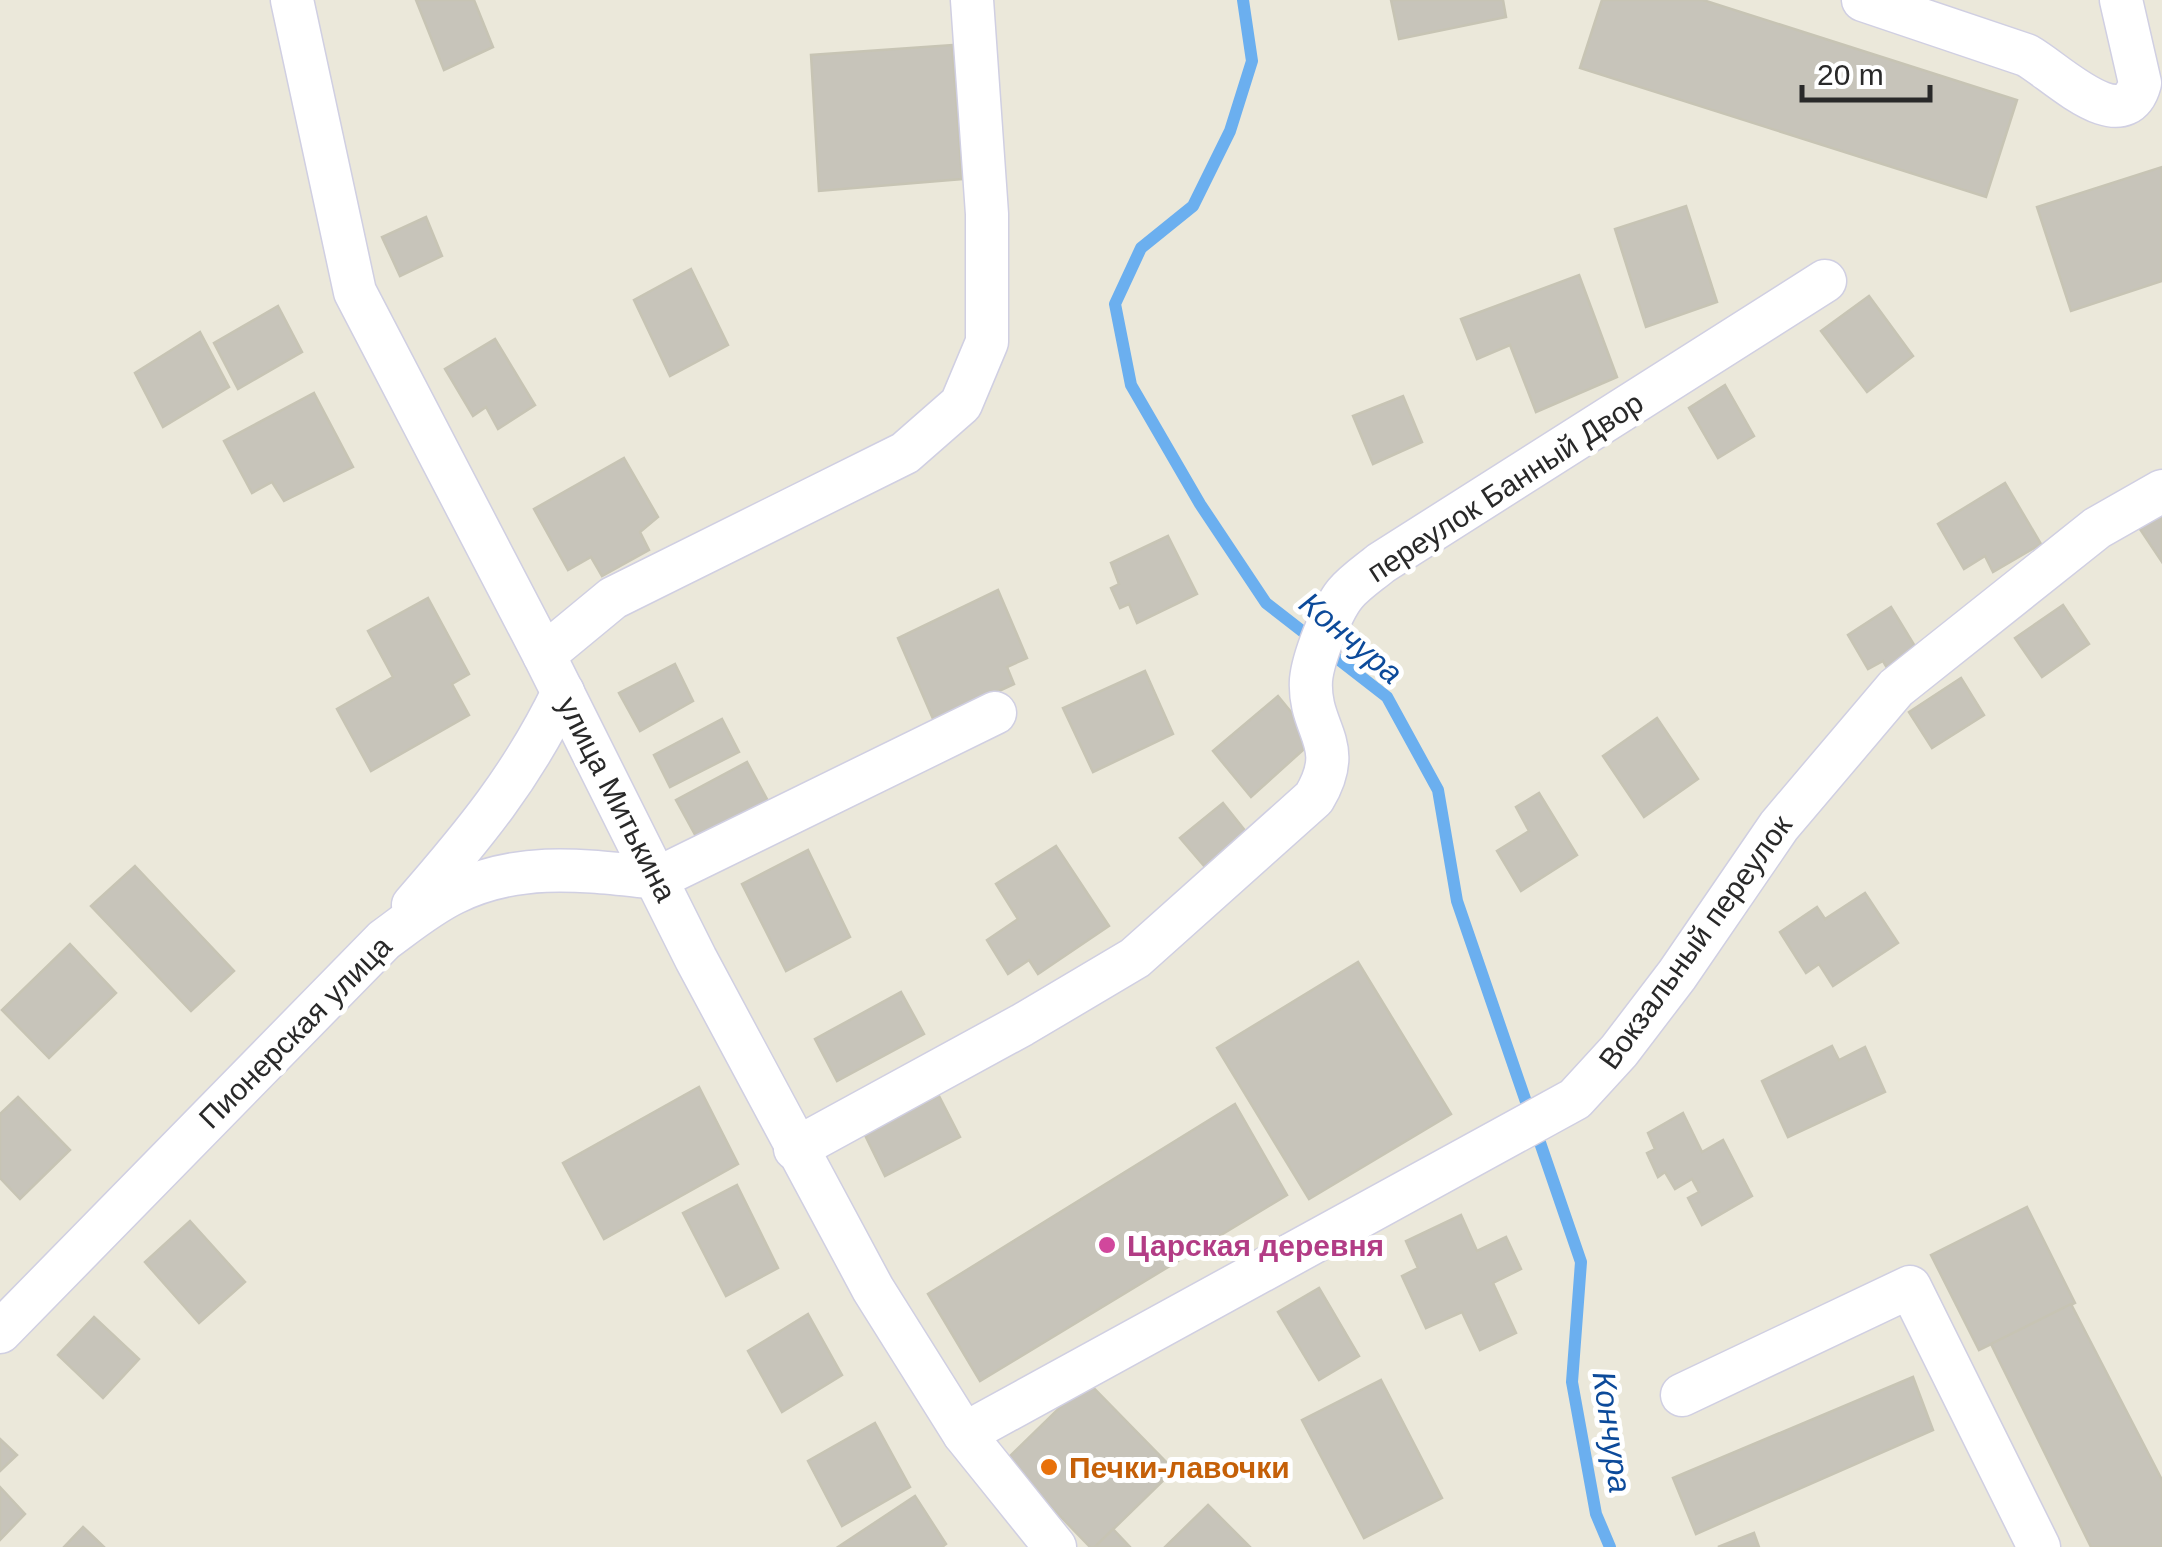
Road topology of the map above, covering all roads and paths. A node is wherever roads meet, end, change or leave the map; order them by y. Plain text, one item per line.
1 (292, 0) edge
2 (972, 0) edge
3 (1863, 0) edge
4 (2121, 0) edge
5 (1825, 281) dead end
6 (2162, 491) edge
7 (544, 654) junction
8 (563, 692) junction
9 (995, 713) dead end
10 (658, 878) junction
11 (384, 940) junction
12 (796, 1149) junction
13 (0, 1332) edge
14 (1682, 1395) dead end
15 (964, 1434) junction
16 (1055, 1547) edge
17 (2039, 1547) edge

1 - 7 street, улица Митькина
2 - 7 street
3 - 4 street
5 - 12 street, переулок Банный Двор
6 - 15 street, Вокзальный переулок
7 - 8 street, улица Митькина
8 - 10 street, улица Митькина
8 - 11 street
9 - 10 street
10 - 11 street, Пионерская улица
10 - 12 street, улица Митькина
11 - 13 street, Пионерская улица
12 - 15 street, улица Митькина
14 - 17 street
15 - 16 street, улица Митькина

